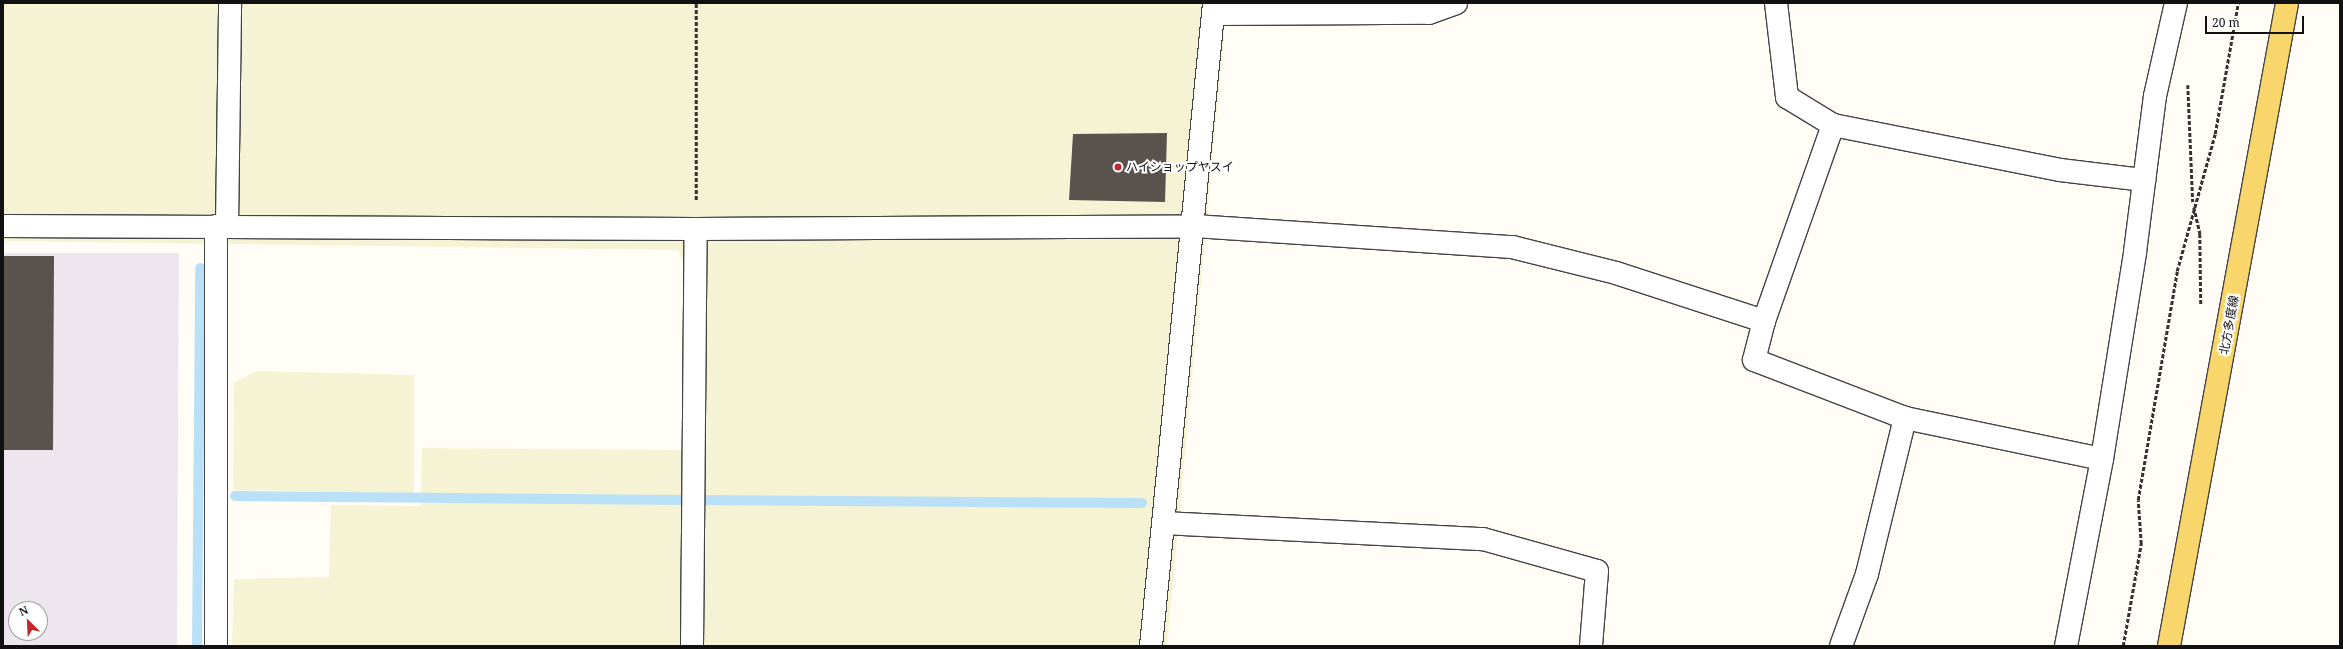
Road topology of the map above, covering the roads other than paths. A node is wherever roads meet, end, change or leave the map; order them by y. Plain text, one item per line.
1 (230, 3) edge
2 (1456, 3) edge
3 (1776, 3) edge
4 (2176, 3) edge
5 (2287, 3) edge
6 (1214, 8) edge
7 (1833, 125) junction
8 (2144, 180) junction
9 (3, 226) edge
10 (221, 226) junction
11 (1194, 226) junction
12 (696, 229) junction
13 (1764, 321) junction
14 (1905, 418) junction
15 (2102, 459) junction
16 (1164, 523) junction
17 (216, 646) edge
18 (692, 646) edge
19 (1151, 646) edge
20 (1591, 646) edge
21 (1841, 646) edge
22 (2066, 646) edge
23 (2169, 646) edge

1 - 10 street
2 - 6 street
3 - 7 street
4 - 8 street
5 - 23 main road, 北方多度線
6 - 11 street
7 - 8 street
7 - 13 street
8 - 15 street
9 - 10 street
10 - 12 street
10 - 17 street
11 - 12 street
11 - 13 street
11 - 16 street
12 - 18 street
13 - 14 street
14 - 15 street
14 - 21 street
15 - 22 street
16 - 19 street
16 - 20 street

